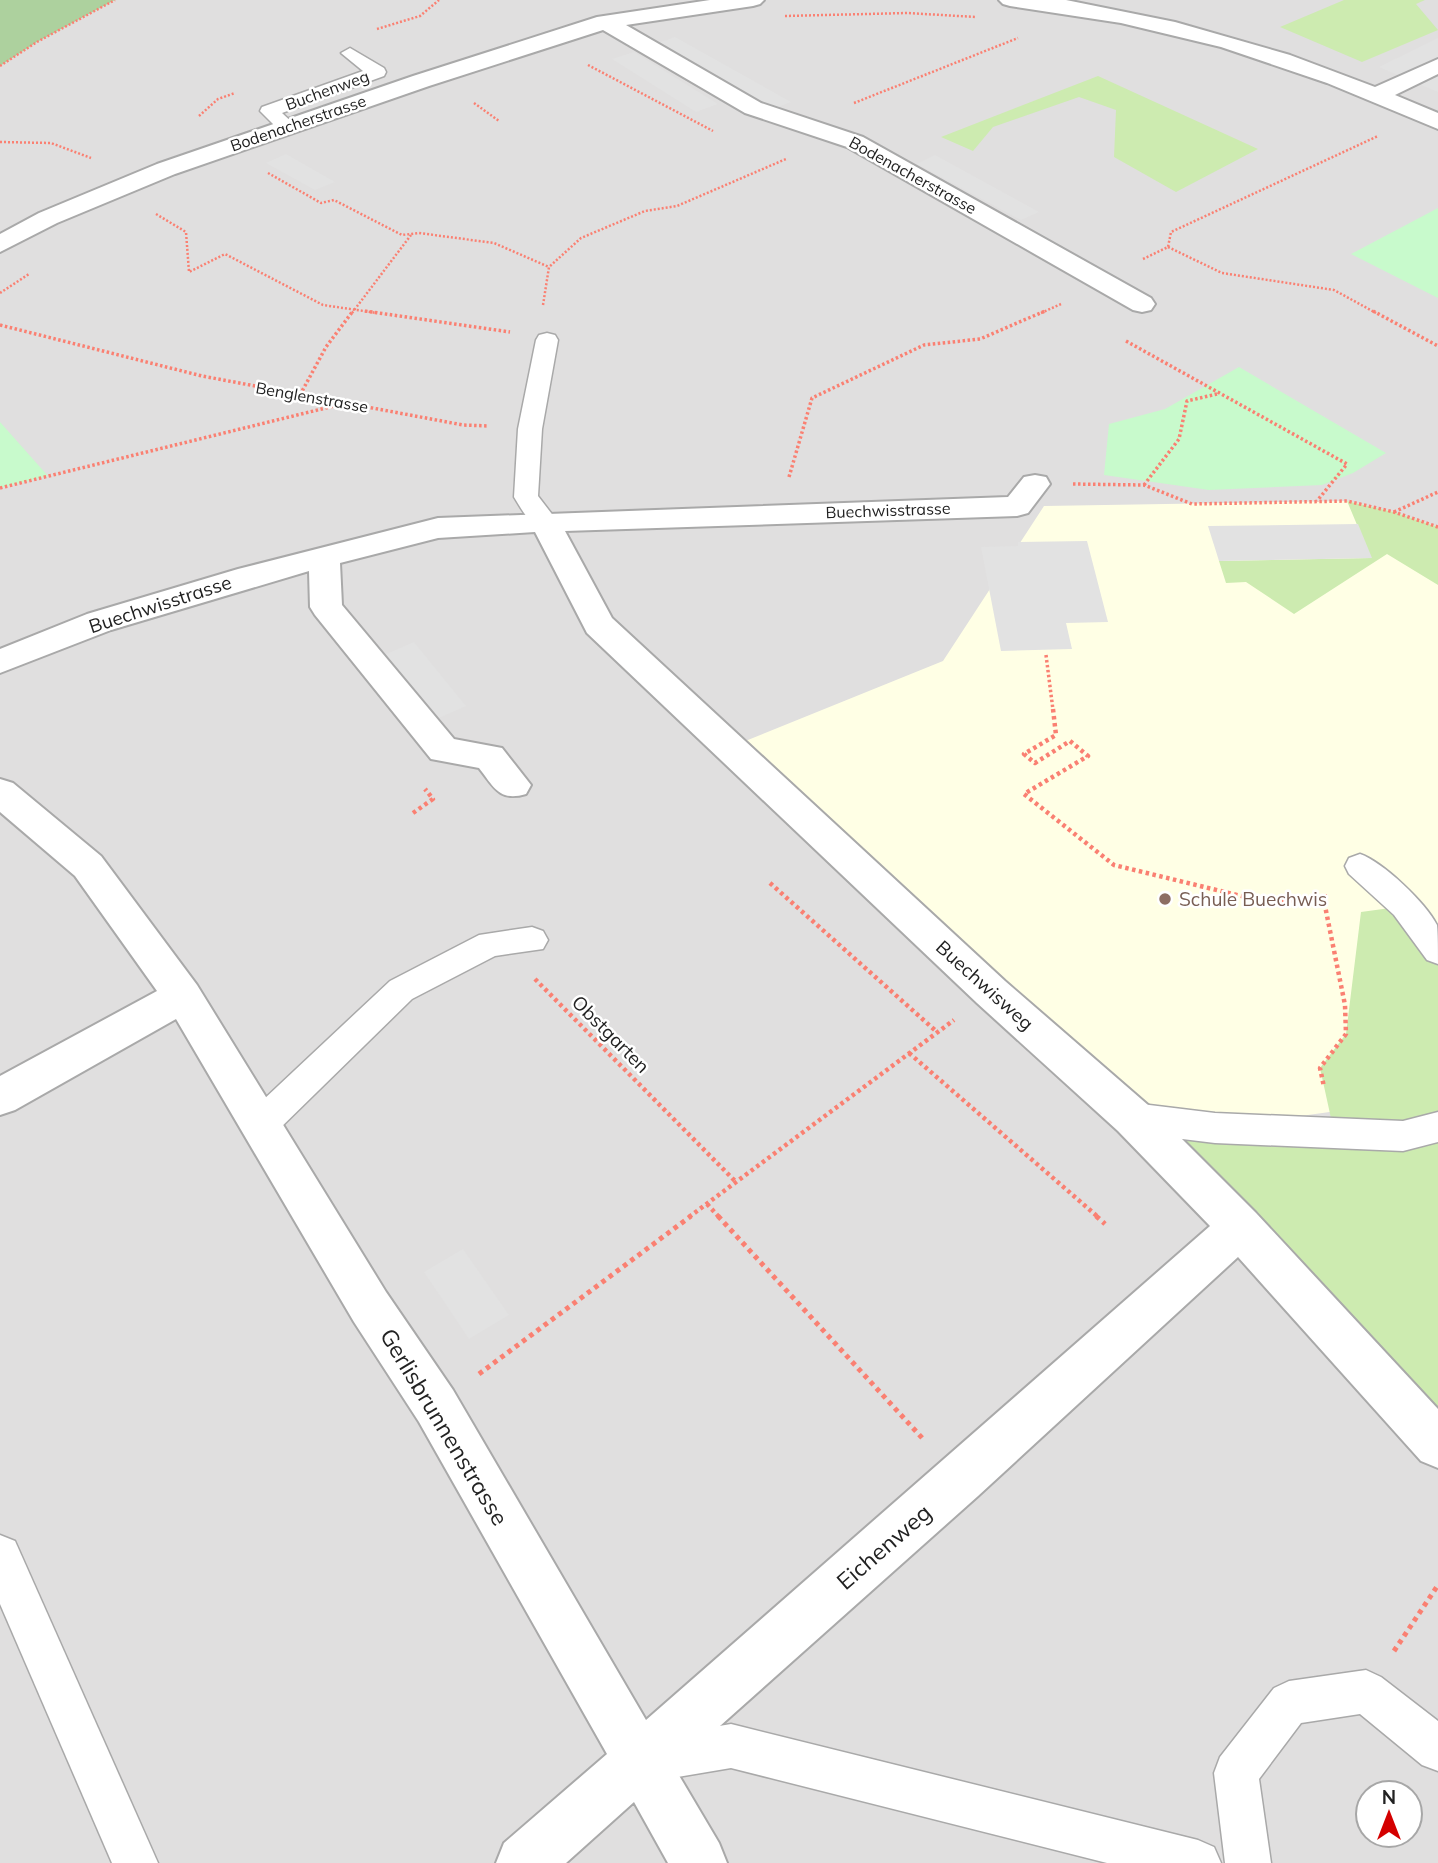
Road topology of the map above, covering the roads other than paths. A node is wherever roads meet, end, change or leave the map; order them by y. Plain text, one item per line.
1 (753, 0) edge
2 (1010, 0) edge
3 (605, 22) junction
4 (350, 53) dead end
5 (1438, 66) edge
6 (1378, 94) junction
7 (1435, 121) edge
8 (288, 127) junction
9 (0, 244) edge
10 (1142, 304) dead end
11 (546, 339) road end
12 (1035, 484) road end
13 (545, 522) junction
14 (324, 556) junction
15 (0, 662) edge
16 (513, 785) dead end
17 (0, 792) edge
18 (1360, 866) dead end
19 (532, 940) dead end
20 (1438, 951) edge
21 (183, 996) junction
22 (0, 1097) edge
23 (1133, 1118) junction
24 (259, 1126) junction
25 (1438, 1127) edge
26 (1240, 1227) junction
27 (1438, 1444) edge
28 (0, 1556) edge
29 (1438, 1749) edge
30 (639, 1761) junction
31 (135, 1863) edge
32 (524, 1863) edge
33 (699, 1863) edge
34 (1198, 1863) edge
35 (1248, 1863) edge

1 - 3 street, Bodenacherstrasse
2 - 6 street
3 - 8 street, Bodenacherstrasse
3 - 10 street, Bodenacherstrasse
4 - 8 lane, Buchenweg
5 - 6 street
6 - 7 street
8 - 9 street, Bodenacherstrasse
11 - 13 lane
12 - 13 street, Buechwisstrasse
13 - 14 street, Buechwisstrasse
13 - 23 street, Buechwisweg
14 - 15 street, Buechwisstrasse
14 - 16 street
17 - 21 street, Gerlisbrunnenstrasse
18 - 20 lane
19 - 24 lane
21 - 22 street
21 - 24 street, Gerlisbrunnenstrasse
23 - 25 lane
23 - 26 street, Buechwisweg
24 - 30 street, Gerlisbrunnenstrasse
26 - 27 street, Buechwisweg
26 - 30 street, Eichenweg
28 - 31 lane
29 - 35 lane
30 - 32 street, Eichenweg
30 - 33 street, Gerlisbrunnenstrasse
30 - 34 lane

